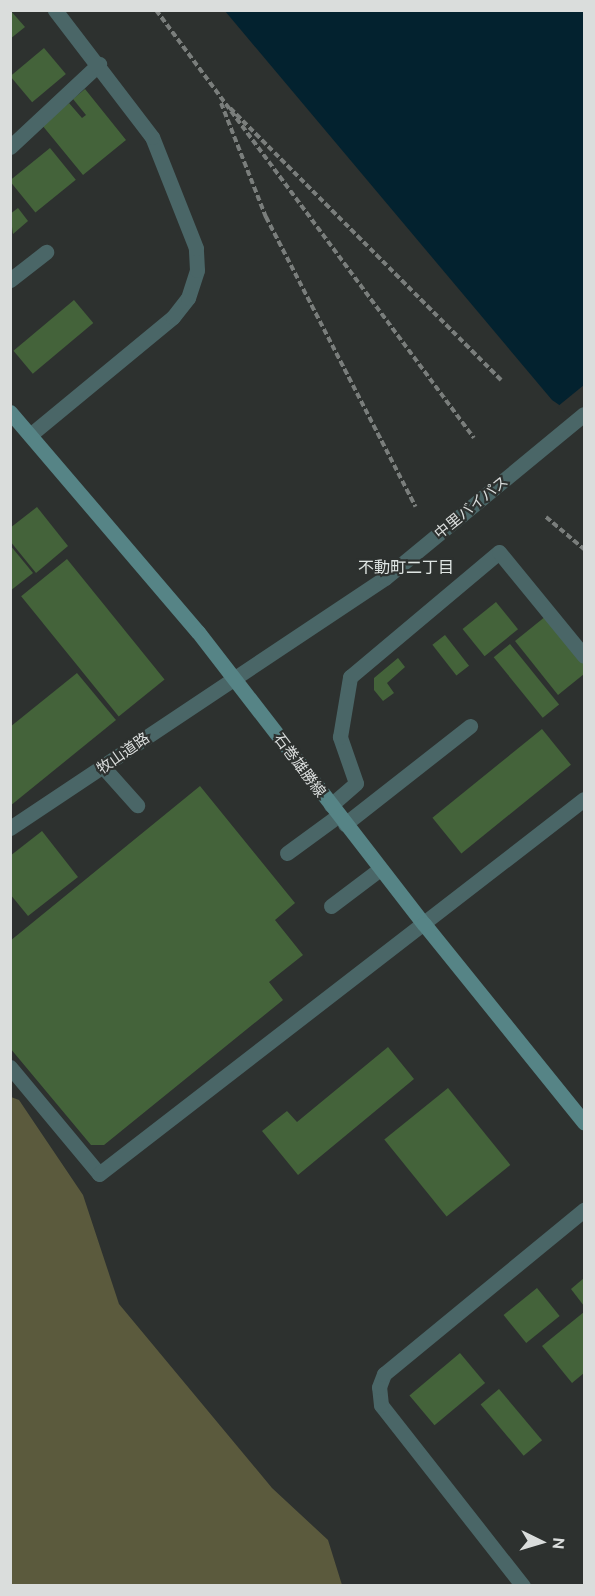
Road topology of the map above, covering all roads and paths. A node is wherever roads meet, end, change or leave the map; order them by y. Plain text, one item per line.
1 (55, 10) edge
2 (156, 10) edge
3 (99, 64) junction
4 (219, 96) junction
5 (10, 147) edge
6 (46, 252) dead end
7 (10, 280) edge
8 (501, 381) dead end
9 (10, 412) edge
10 (585, 414) edge
11 (30, 435) junction
12 (474, 438) dead end
13 (416, 507) dead end
14 (546, 517) dead end
15 (585, 549) edge
16 (585, 656) edge
17 (235, 678) junction
18 (470, 726) dead end
19 (104, 768) junction
20 (585, 799) edge
21 (137, 805) dead end
22 (338, 815) junction
23 (10, 828) edge
24 (288, 853) dead end
25 (380, 869) junction
26 (331, 906) dead end
27 (424, 924) junction
28 (10, 1067) edge
29 (585, 1122) edge
30 (585, 1209) edge
31 (523, 1586) edge

1 - 3 street
2 - 4 path
3 - 5 street
3 - 11 street
4 - 8 path
4 - 12 path
4 - 13 path
6 - 7 street
9 - 11 main road, 石巻雄勝線
10 - 17 street, 中里バイパス
11 - 17 main road, 石巻雄勝線
14 - 15 path
16 - 22 street
17 - 19 street, 牧山道路
17 - 22 main road, 石巻雄勝線
18 - 22 street
19 - 21 street
19 - 23 street, 牧山道路
20 - 27 street
22 - 24 street
22 - 25 main road, 石巻雄勝線
25 - 26 street
25 - 27 main road, 石巻雄勝線
27 - 28 street
27 - 29 main road, 石巻雄勝線
30 - 31 street

